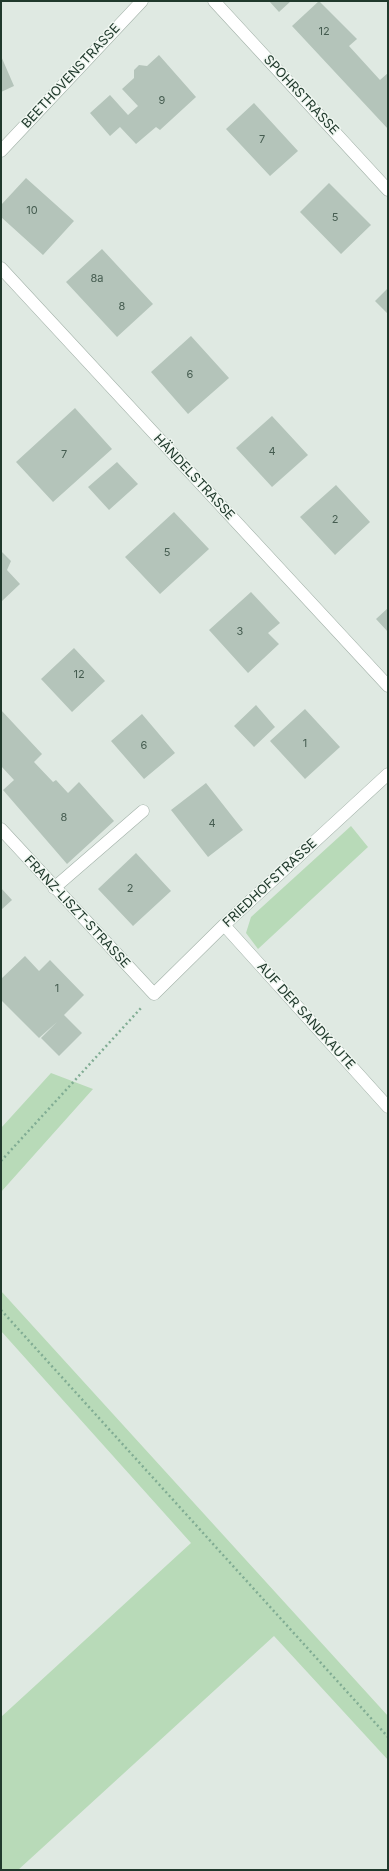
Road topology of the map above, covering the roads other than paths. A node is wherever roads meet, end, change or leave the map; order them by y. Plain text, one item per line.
1 (142, 1) edge
2 (214, 1) edge
3 (1, 150) edge
4 (388, 190) edge
5 (1, 268) edge
6 (388, 686) edge
7 (388, 774) edge
8 (143, 811) dead end
9 (1, 829) edge
10 (54, 888) junction
11 (224, 925) junction
12 (154, 994) joint
13 (388, 1107) edge

1 - 3 street, BEETHOVENSTRASSE
2 - 4 street, SPOHRSTRASSE
5 - 6 street, HÄNDELSTRASSE
7 - 11 street, FRIEDHOFSTRASSE
8 - 10 street
9 - 10 street, FRANZ-LISZT-STRASSE
10 - 12 street, FRANZ-LISZT-STRASSE
11 - 12 street, FRIEDHOFSTRASSE
11 - 13 street, AUF DER SANDKAUTE

